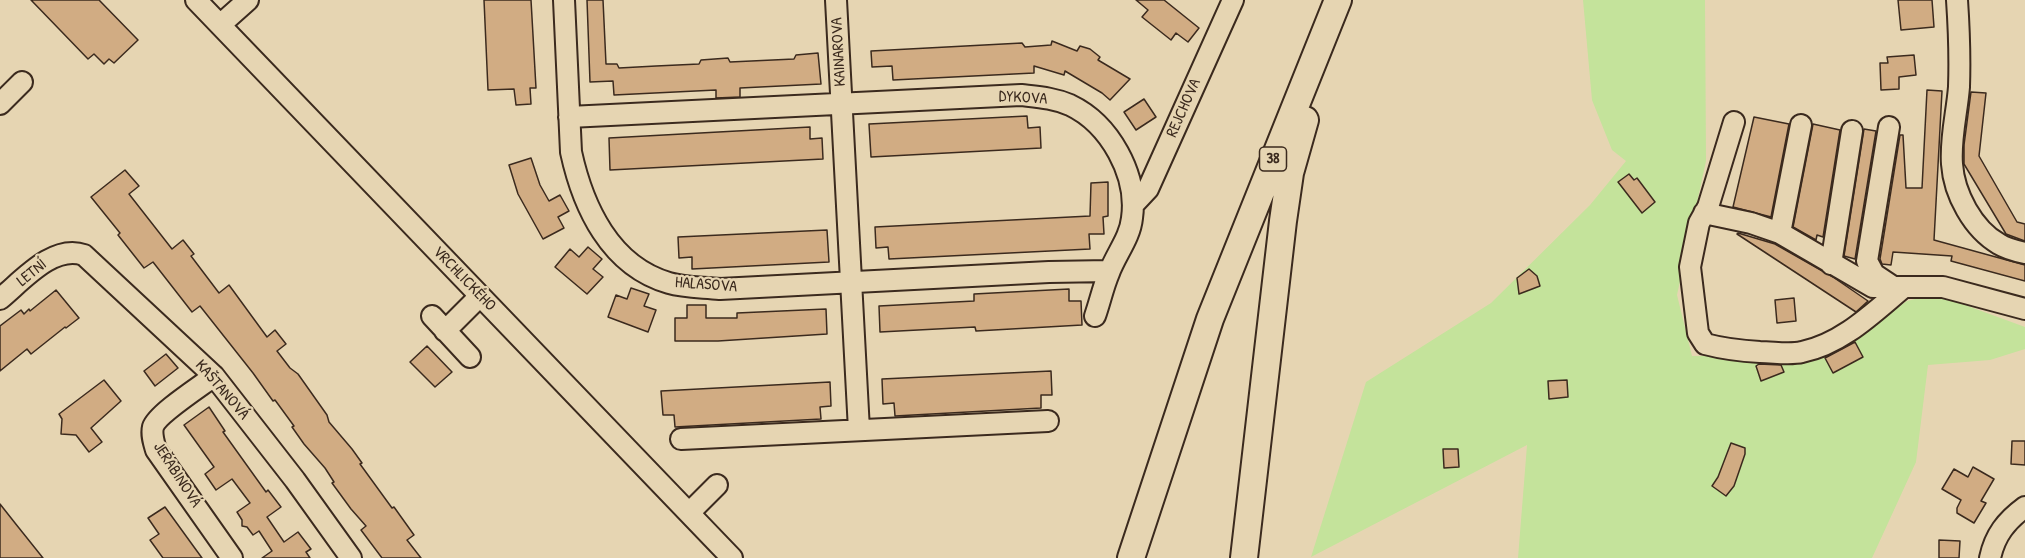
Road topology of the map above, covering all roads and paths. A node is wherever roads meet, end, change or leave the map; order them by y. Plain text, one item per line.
1 (196, 0) edge
2 (248, 0) edge
3 (564, 0) edge
4 (836, 0) edge
5 (1338, 0) edge
6 (1345, 0) edge
7 (1957, 0) edge
8 (1227, 3) edge
9 (220, 25) junction
10 (22, 82) dead end
11 (0, 104) edge
12 (842, 104) junction
13 (569, 117) junction
14 (1734, 122) dead end
15 (1801, 124) dead end
16 (1889, 127) dead end
17 (1852, 131) dead end
18 (1133, 205) junction
19 (1704, 213) junction
20 (1780, 233) junction
21 (67, 252) joint
22 (2025, 253) edge
23 (1831, 264) junction
24 (1109, 271) junction
25 (851, 282) junction
26 (1899, 287) junction
27 (480, 296) junction
28 (0, 299) edge
29 (2025, 309) edge
30 (1095, 316) dead end
31 (470, 357) dead end
32 (214, 376) junction
33 (1048, 421) dead end
34 (859, 430) junction
35 (681, 439) dead end
36 (717, 485) dead end
37 (2025, 507) edge
38 (689, 513) junction
39 (232, 558) edge
40 (351, 558) edge
41 (732, 558) edge
42 (1131, 558) edge
43 (1244, 558) edge
44 (1990, 558) edge

1 - 9 street, VRCHLICKÉHO
2 - 9 street
3 - 13 street, HALASOVA
4 - 12 street, KAINAROVA
5 - 42 main road, 38
6 - 43 main road
7 - 22 street
8 - 18 street, REJCHOVA
9 - 27 street, VRCHLICKÉHO
10 - 11 street
12 - 13 street, DYKOVA
12 - 18 street, DYKOVA
12 - 25 street
13 - 25 street, HALASOVA
14 - 19 street
15 - 20 street
16 - 26 street
17 - 23 street
18 - 24 street, DYKOVA
19 - 20 street
19 - 26 street
20 - 23 street
21 - 28 street, LETNÍ
21 - 32 street, KAŠTANOVÁ
23 - 26 street
24 - 25 street, HALASOVA
24 - 30 street, DYKOVA
25 - 34 street
26 - 29 street
27 - 31 street
27 - 38 street, VRCHLICKÉHO
32 - 39 street, JEŘABINOVÁ
32 - 40 street, KAŠTANOVÁ
33 - 34 street
34 - 35 street
36 - 38 street
37 - 44 street
38 - 41 street, VRCHLICKÉHO

